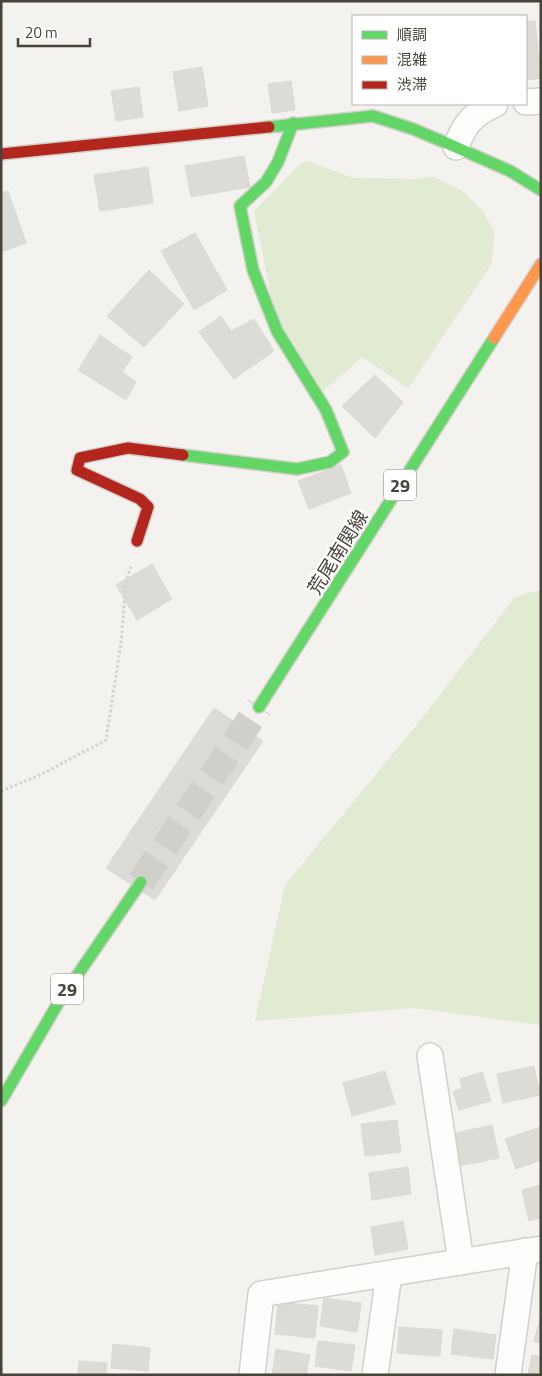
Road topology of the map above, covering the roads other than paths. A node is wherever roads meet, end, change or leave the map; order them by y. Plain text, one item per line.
1 (541, 101) edge
2 (527, 102) edge
3 (493, 105) edge
4 (294, 123) junction
5 (456, 147) junction
6 (1, 154) edge
7 (541, 190) edge
8 (541, 264) edge
9 (137, 541) road end
10 (260, 707) tunnel mouth
11 (141, 882) tunnel mouth
12 (430, 1056) dead end
13 (1, 1101) edge
14 (533, 1250) edge
15 (461, 1262) junction
16 (389, 1274) junction
17 (252, 1375) edge
18 (375, 1375) edge
19 (508, 1375) edge

1 - 2 street
3 - 5 street
4 - 5 street
4 - 6 street
4 - 9 street
5 - 7 street
8 - 10 street, 荒尾南関線 / 29
11 - 13 street, 29
12 - 15 street
14 - 15 street
14 - 19 street
15 - 16 street
16 - 17 street
16 - 18 street

